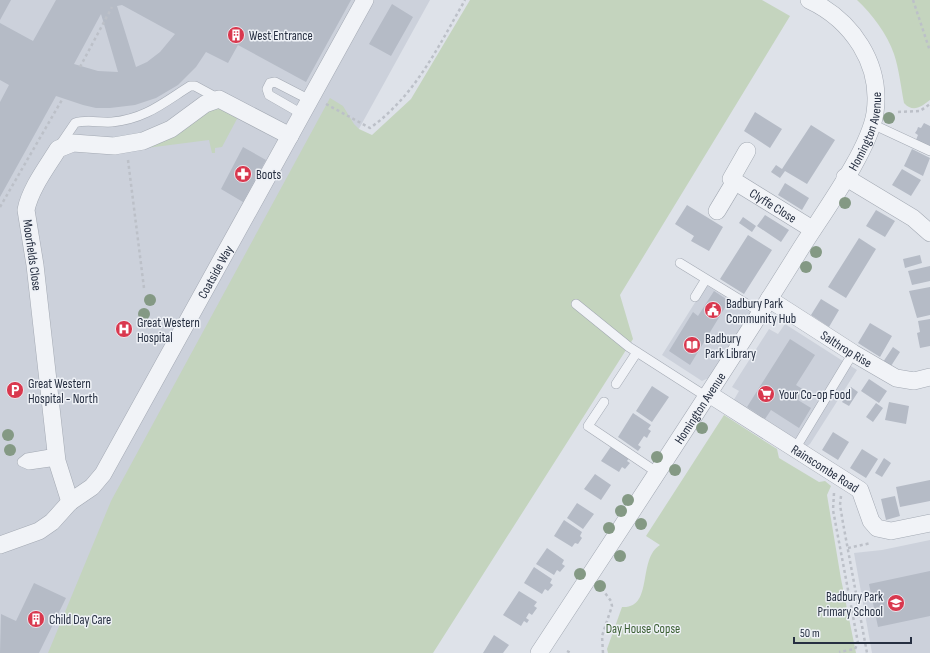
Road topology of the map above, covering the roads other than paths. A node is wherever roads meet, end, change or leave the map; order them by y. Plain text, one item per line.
1 (365, 0) edge
2 (809, 0) edge
3 (219, 99) junction
4 (872, 124) junction
5 (290, 136) junction
6 (58, 149) junction
7 (747, 151) dead end
8 (930, 151) edge
9 (845, 178) junction
10 (735, 181) junction
11 (717, 212) dead end
12 (812, 229) junction
13 (930, 233) edge
14 (680, 263) dead end
15 (706, 279) junction
16 (695, 297) dead end
17 (576, 304) dead end
18 (765, 305) junction
19 (637, 352) junction
20 (853, 353) junction
21 (930, 377) edge
22 (616, 384) dead end
23 (708, 395) junction
24 (604, 402) dead end
25 (795, 449) junction
26 (57, 457) junction
27 (22, 462) dead end
28 (658, 473) junction
29 (70, 502) junction
30 (930, 524) edge
31 (0, 546) edge
32 (539, 653) edge

1 - 5 street, Coatside Way
2 - 4 street, Homington Avenue
3 - 5 street
3 - 6 street
3 - 6 lane
4 - 8 lane
4 - 9 street, Homington Avenue
5 - 29 street, Coatside Way
6 - 26 street, Moorfields Close
7 - 10 street, Clyffe Close
9 - 12 street, Homington Avenue
9 - 13 street
10 - 11 street, Clyffe Close
10 - 12 street, Clyffe Close
12 - 18 street, Homington Avenue
14 - 15 lane
15 - 16 lane
15 - 18 lane
17 - 19 lane
18 - 20 street, Salthrop Rise
18 - 23 street, Homington Avenue
19 - 22 lane
19 - 23 lane
20 - 21 street, Salthrop Rise
20 - 25 lane
23 - 25 street, Rainscombe Road
23 - 28 street, Homington Avenue
24 - 28 lane
25 - 30 street, Rainscombe Road
26 - 27 lane
26 - 29 street, Moorfields Close
28 - 32 street, Homington Avenue
29 - 31 street, Coatside Way

